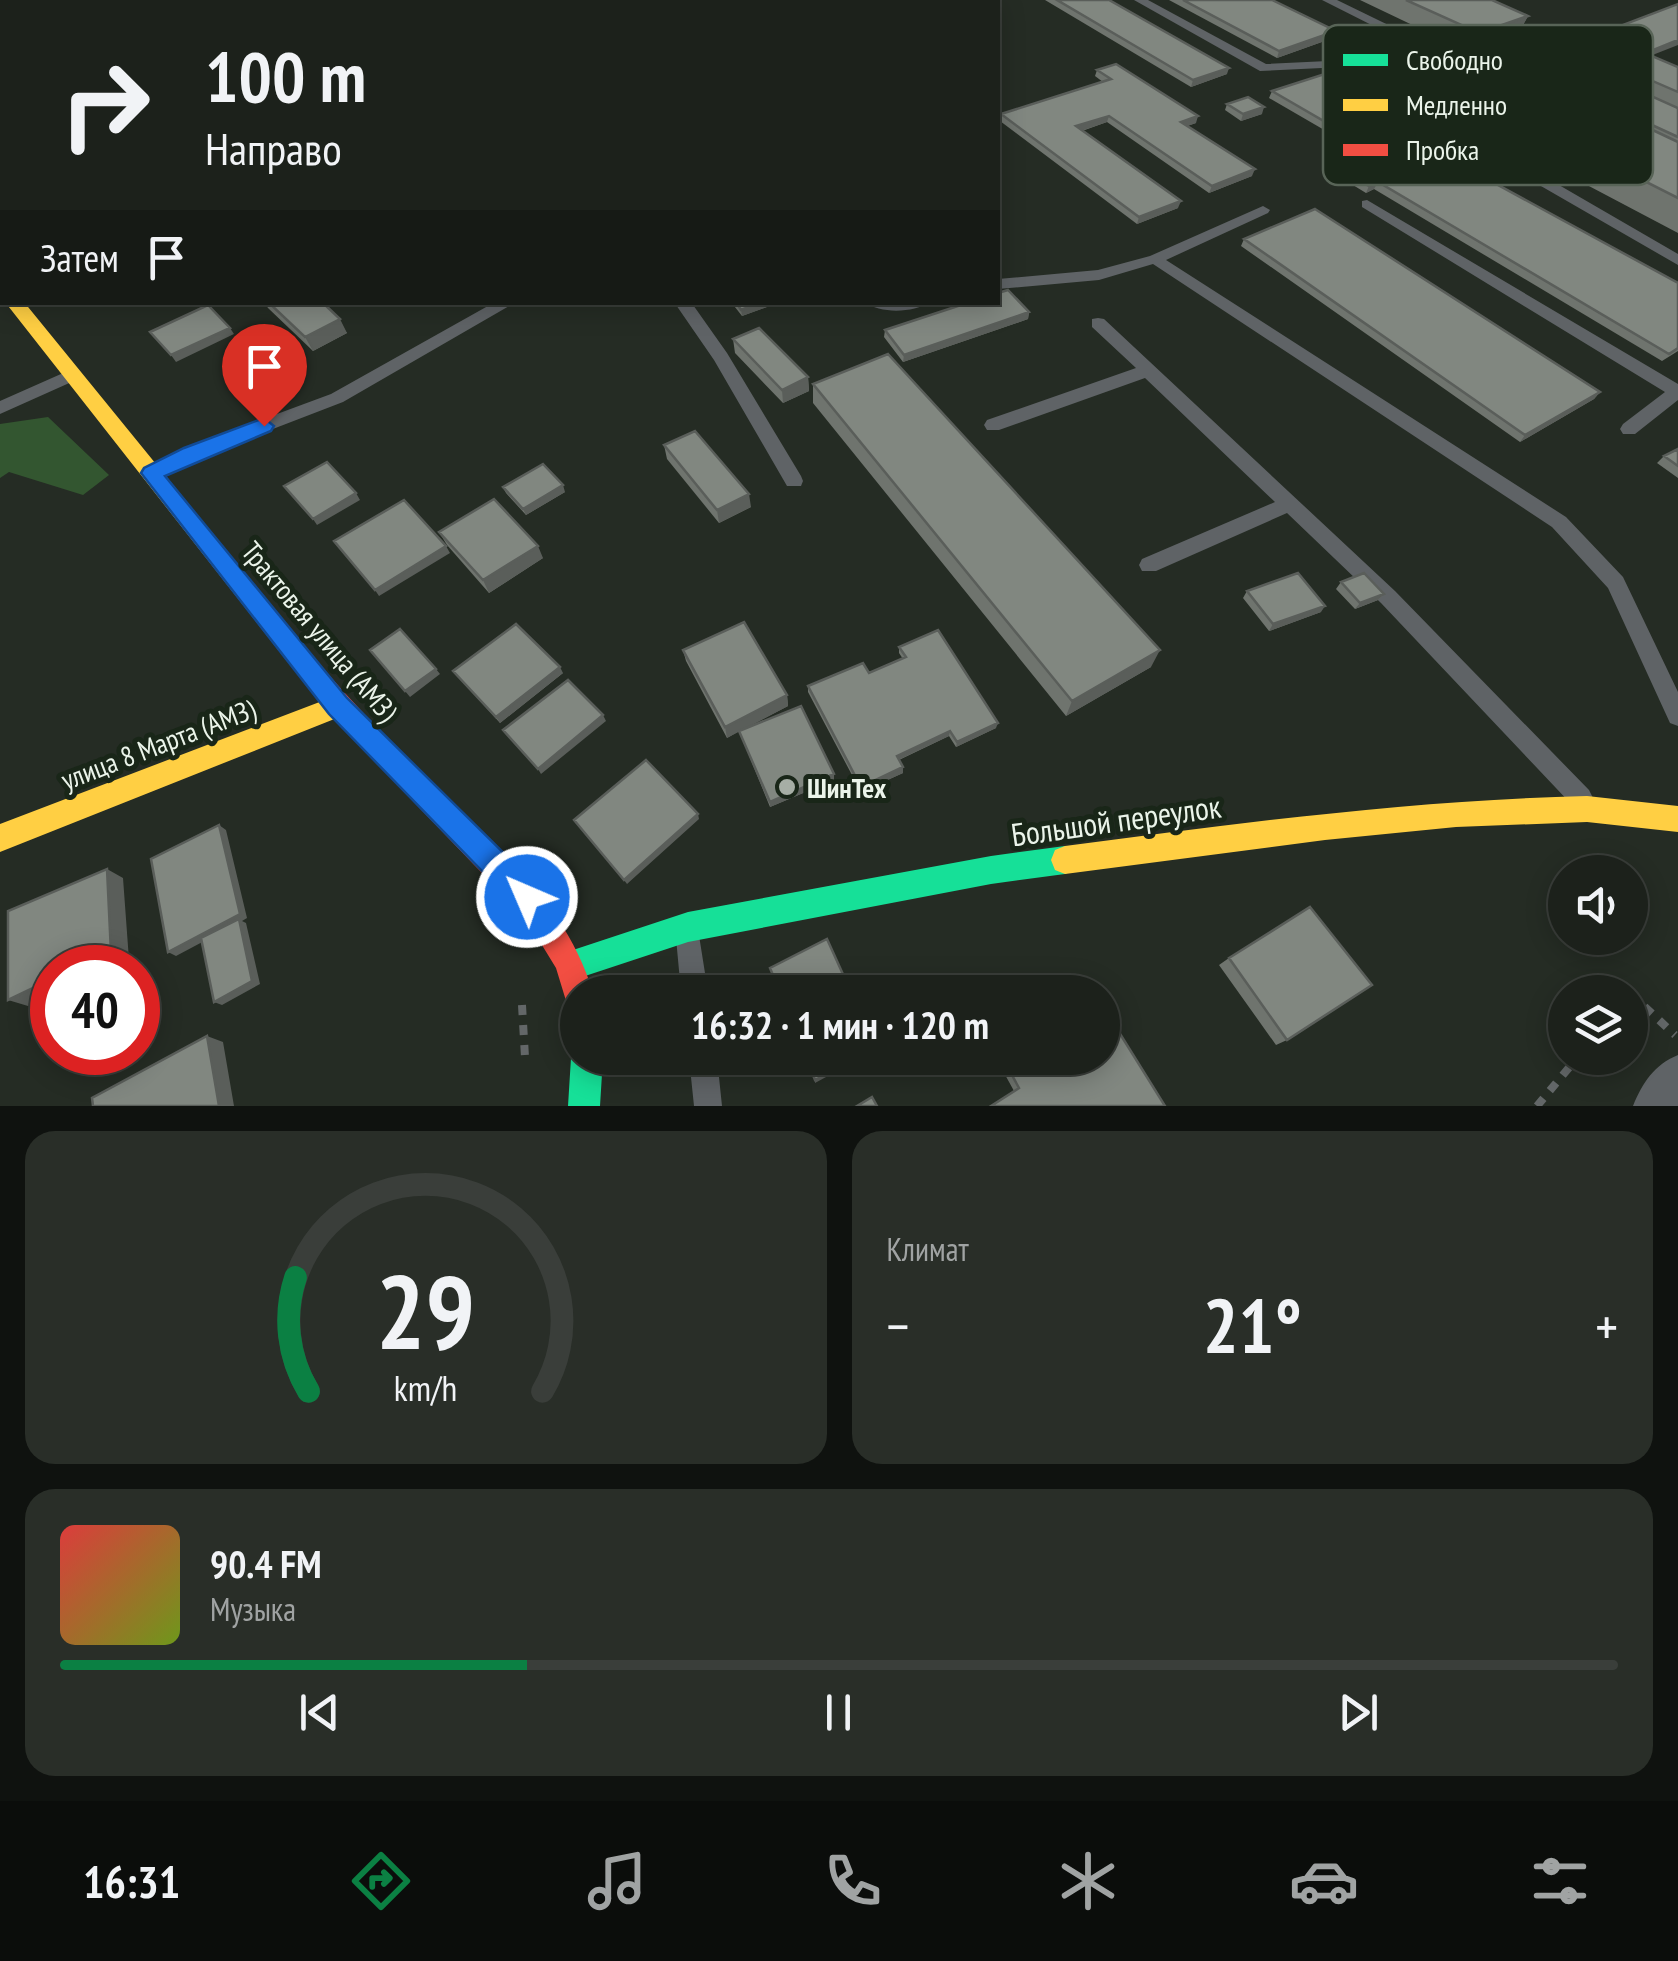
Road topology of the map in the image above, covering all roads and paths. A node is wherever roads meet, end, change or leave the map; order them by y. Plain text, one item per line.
1 (1140, 0) edge
2 (1328, 0) edge
3 (1379, 25) edge
4 (1323, 65) edge
5 (1549, 185) edge
6 (1367, 204) dead end
7 (1263, 210) dead end
8 (1155, 259) junction
9 (1678, 260) edge
10 (1000, 284) edge
11 (16, 305) edge
12 (503, 305) edge
13 (684, 305) edge
14 (1098, 322) dead end
15 (1148, 370) junction
16 (70, 376) junction
17 (1678, 391) edge
18 (0, 408) edge
19 (993, 425) dead end
20 (1629, 429) dead end
21 (151, 473) junction
22 (794, 481) dead end
23 (1290, 503) junction
24 (1149, 565) dead end
25 (338, 706) junction
26 (1678, 716) edge
27 (1591, 809) junction
28 (1678, 819) edge
29 (0, 838) edge
30 (688, 926) junction
31 (573, 965) junction
32 (575, 975) edge
33 (694, 975) edge
34 (1648, 1010) edge
35 (1678, 1038) edge
36 (586, 1075) edge
37 (705, 1075) edge
38 (1563, 1075) edge
39 (1678, 1082) edge
40 (584, 1106) edge
41 (708, 1106) edge
42 (1537, 1106) edge
43 (1660, 1106) edge

1 - 4 lane
2 - 3 lane
5 - 9 lane
6 - 17 lane
7 - 8 lane
8 - 10 lane
8 - 26 lane
11 - 16 street, Трактовая улица (АМЗ)
12 - 21 lane
13 - 22 lane
14 - 15 lane
15 - 19 lane
15 - 23 lane
16 - 18 lane
16 - 21 street, Трактовая улица (АМЗ)
17 - 20 lane
21 - 25 street, Трактовая улица (АМЗ)
23 - 24 lane
23 - 27 lane
25 - 29 street, улица 8 Марта (АМЗ)
25 - 31 street, Трактовая улица (АМЗ)
27 - 28 street, Большой переулок
27 - 30 street, Большой переулок
30 - 31 street, Большой переулок
30 - 33 lane
31 - 32 street, Трактовая улица (АМЗ)
34 - 35 path
36 - 40 street
37 - 41 lane
38 - 42 path
39 - 43 street

